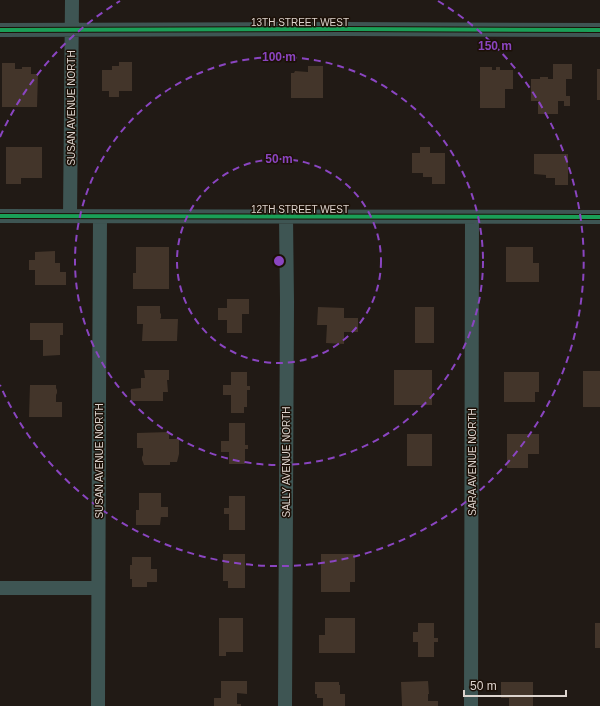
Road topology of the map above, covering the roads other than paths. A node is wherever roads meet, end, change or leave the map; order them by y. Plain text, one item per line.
1 (72, 0) edge
2 (0, 30) edge
3 (72, 30) junction
4 (600, 30) edge
5 (0, 216) edge
6 (70, 216) junction
7 (100, 217) junction
8 (286, 217) junction
9 (472, 217) junction
10 (600, 217) edge
11 (0, 588) edge
12 (98, 588) junction
13 (98, 706) edge
14 (285, 706) edge
15 (471, 706) edge

1 - 3 street, SUSAN AVENUE NORTH
2 - 3 street, 13TH STREET WEST
3 - 4 street, 13TH STREET WEST
3 - 6 street, SUSAN AVENUE NORTH
5 - 6 street, 12TH STREET WEST
6 - 7 street, 12TH STREET WEST
7 - 8 street, 12TH STREET WEST
7 - 12 street, SUSAN AVENUE NORTH
8 - 9 street, 12TH STREET WEST
8 - 14 street, SALLY AVENUE NORTH
9 - 10 street, 12TH STREET WEST
9 - 15 street, SARA AVENUE NORTH
11 - 12 street
12 - 13 street, SUSAN AVENUE NORTH

